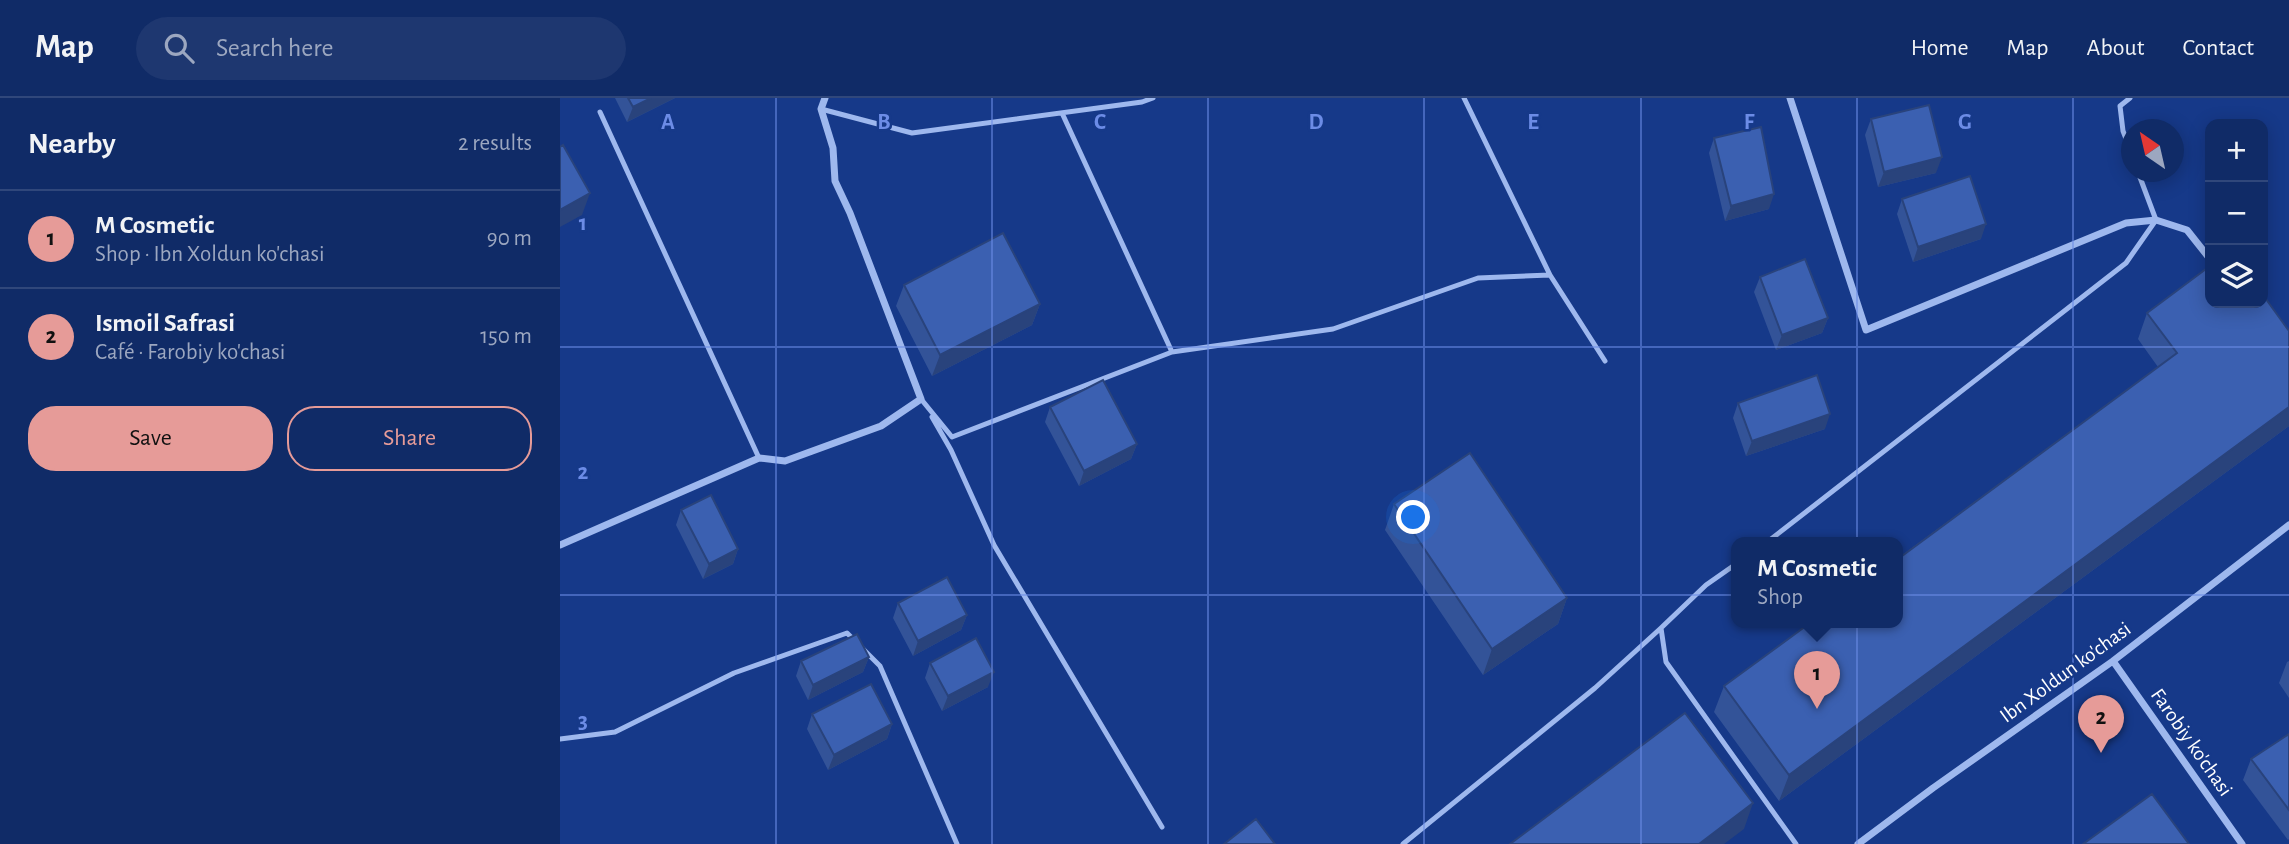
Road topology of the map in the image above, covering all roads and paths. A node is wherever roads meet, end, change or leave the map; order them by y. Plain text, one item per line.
1 (825, 98) edge
2 (1153, 98) edge
3 (1464, 98) edge
4 (1790, 98) edge
5 (2130, 98) edge
6 (821, 109) junction
7 (600, 112) dead end
8 (1062, 113) junction
9 (2122, 119) edge
10 (2142, 182) edge
11 (2156, 220) junction
12 (2205, 253) edge
13 (1550, 275) junction
14 (1172, 352) junction
15 (1605, 361) dead end
16 (922, 399) junction
17 (759, 457) junction
18 (2289, 525) edge
19 (1774, 537) edge
20 (560, 545) edge
21 (1731, 568) edge
22 (1661, 628) junction
23 (2113, 661) junction
24 (560, 739) edge
25 (1162, 827) dead end
26 (957, 844) edge
27 (1403, 844) edge
28 (1796, 844) edge
29 (1858, 844) edge
30 (2242, 844) edge

1 - 6 street
2 - 8 lane
3 - 13 lane
4 - 11 street
5 - 9 lane
6 - 8 lane
6 - 16 street
7 - 17 lane
8 - 14 lane
10 - 11 lane
11 - 12 street
11 - 19 lane
13 - 14 lane
13 - 15 lane
14 - 16 lane
16 - 17 street
16 - 25 lane
17 - 20 street
18 - 23 street, Ibn Xoldun ko'chasi
21 - 22 lane
22 - 27 lane
22 - 28 lane
23 - 29 street, Ibn Xoldun ko'chasi
23 - 30 street, Farobiy ko'chasi
24 - 26 lane

